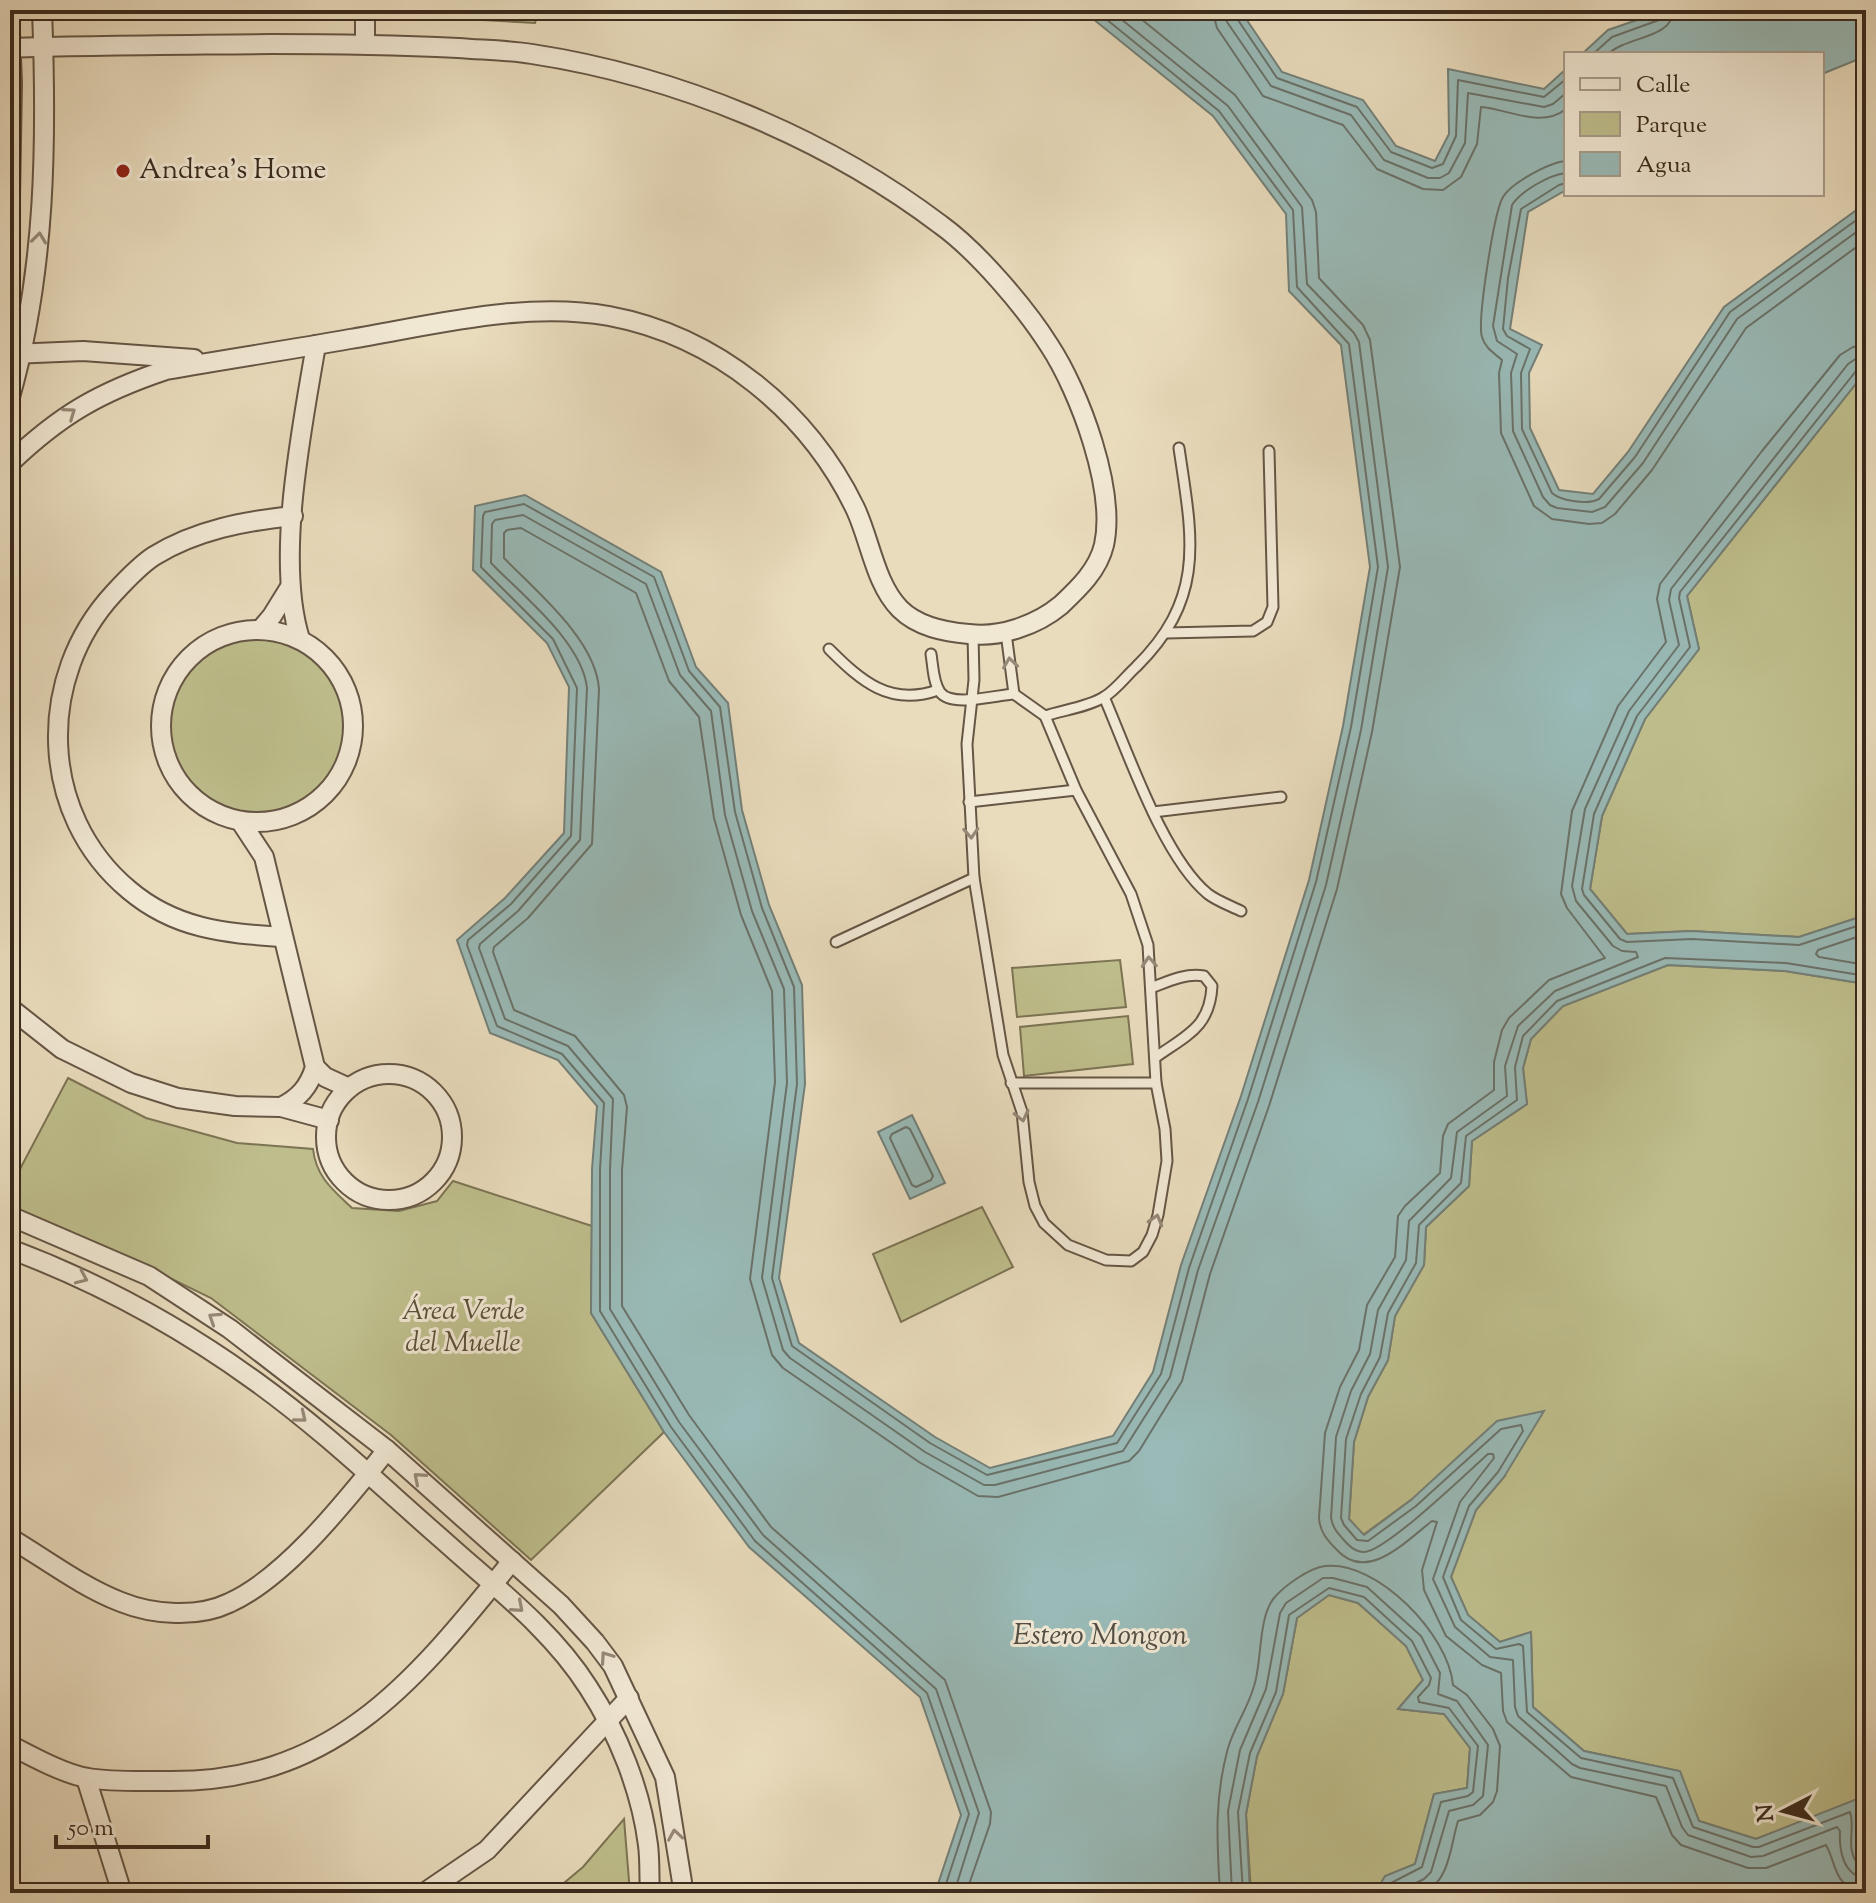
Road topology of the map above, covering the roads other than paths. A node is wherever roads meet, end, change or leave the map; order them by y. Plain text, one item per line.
1 (42, 10) edge
2 (365, 10) edge
3 (10, 33) edge
4 (365, 43) junction
5 (43, 47) junction
6 (10, 48) edge
7 (10, 197) edge
8 (316, 345) junction
9 (16, 354) edge
10 (212, 361) junction
11 (10, 397) edge
12 (1179, 448) dead end
13 (1269, 451) dead end
14 (10, 463) edge
15 (293, 516) junction
16 (290, 587) junction
17 (261, 629) junction
18 (1006, 633) junction
19 (1166, 633) junction
20 (973, 635) junction
21 (300, 639) junction
22 (829, 649) dead end
23 (931, 654) dead end
24 (938, 690) junction
25 (1014, 694) junction
26 (1104, 697) junction
27 (972, 700) junction
28 (1045, 716) junction
29 (1076, 790) junction
30 (1281, 797) dead end
31 (969, 802) junction
32 (1153, 812) junction
33 (241, 822) junction
34 (275, 822) junction
35 (264, 857) junction
36 (974, 878) junction
37 (1241, 911) dead end
38 (281, 937) junction
39 (836, 942) dead end
40 (1151, 988) junction
41 (10, 1008) edge
42 (1156, 1057) junction
43 (315, 1067) junction
44 (1011, 1083) junction
45 (1156, 1083) junction
46 (349, 1088) junction
47 (281, 1107) junction
48 (329, 1120) junction
49 (10, 1216) edge
50 (10, 1249) edge
51 (387, 1450) junction
52 (368, 1474) junction
53 (10, 1538) edge
54 (512, 1561) junction
55 (493, 1585) junction
56 (629, 1698) junction
57 (607, 1720) junction
58 (10, 1745) edge
59 (86, 1778) junction
60 (122, 1893) edge
61 (424, 1893) edge
62 (650, 1893) edge
63 (681, 1893) edge

1 - 5 street
2 - 4 street
3 - 6 street
4 - 5 street
4 - 18 street
5 - 6 street
9 -> 5 street
6 - 7 street
8 - 10 street
8 - 15 street
8 - 20 street
9 - 10 street
9 - 11 street
14 -> 10 street
12 - 19 lane
13 - 19 lane
15 - 16 street
15 - 38 street
16 - 17 street
16 - 21 street
17 - 21 street
17 - 33 street
18 - 20 street
25 -> 18 lane
19 - 26 lane
20 - 27 lane
21 - 34 street
22 - 24 lane
23 - 24 lane
24 - 27 lane
25 - 27 lane
25 - 28 lane
26 - 28 lane
26 - 32 lane
27 - 31 lane
28 - 29 lane
29 - 31 lane
40 -> 29 lane
30 - 32 lane
31 -> 36 lane
32 - 37 lane
33 - 34 street
33 - 35 street
34 - 35 street
35 - 38 street
36 - 39 lane
36 - 44 lane
38 - 43 street
40 - 42 lane
40 - 42 lane
41 - 47 street
42 - 45 lane
43 - 46 street
43 - 47 street
44 - 45 lane
44 -> 45 lane
46 - 48 street
46 - 48 street
47 - 48 street
51 -> 49 street
50 -> 52 street
51 - 52 street
54 -> 51 street
52 - 53 street
52 - 55 street
54 - 55 street
56 -> 54 street
55 -> 57 street
55 - 59 street
56 - 57 street
63 -> 56 street
57 - 61 street
57 - 62 street
58 - 59 street
59 - 60 street

